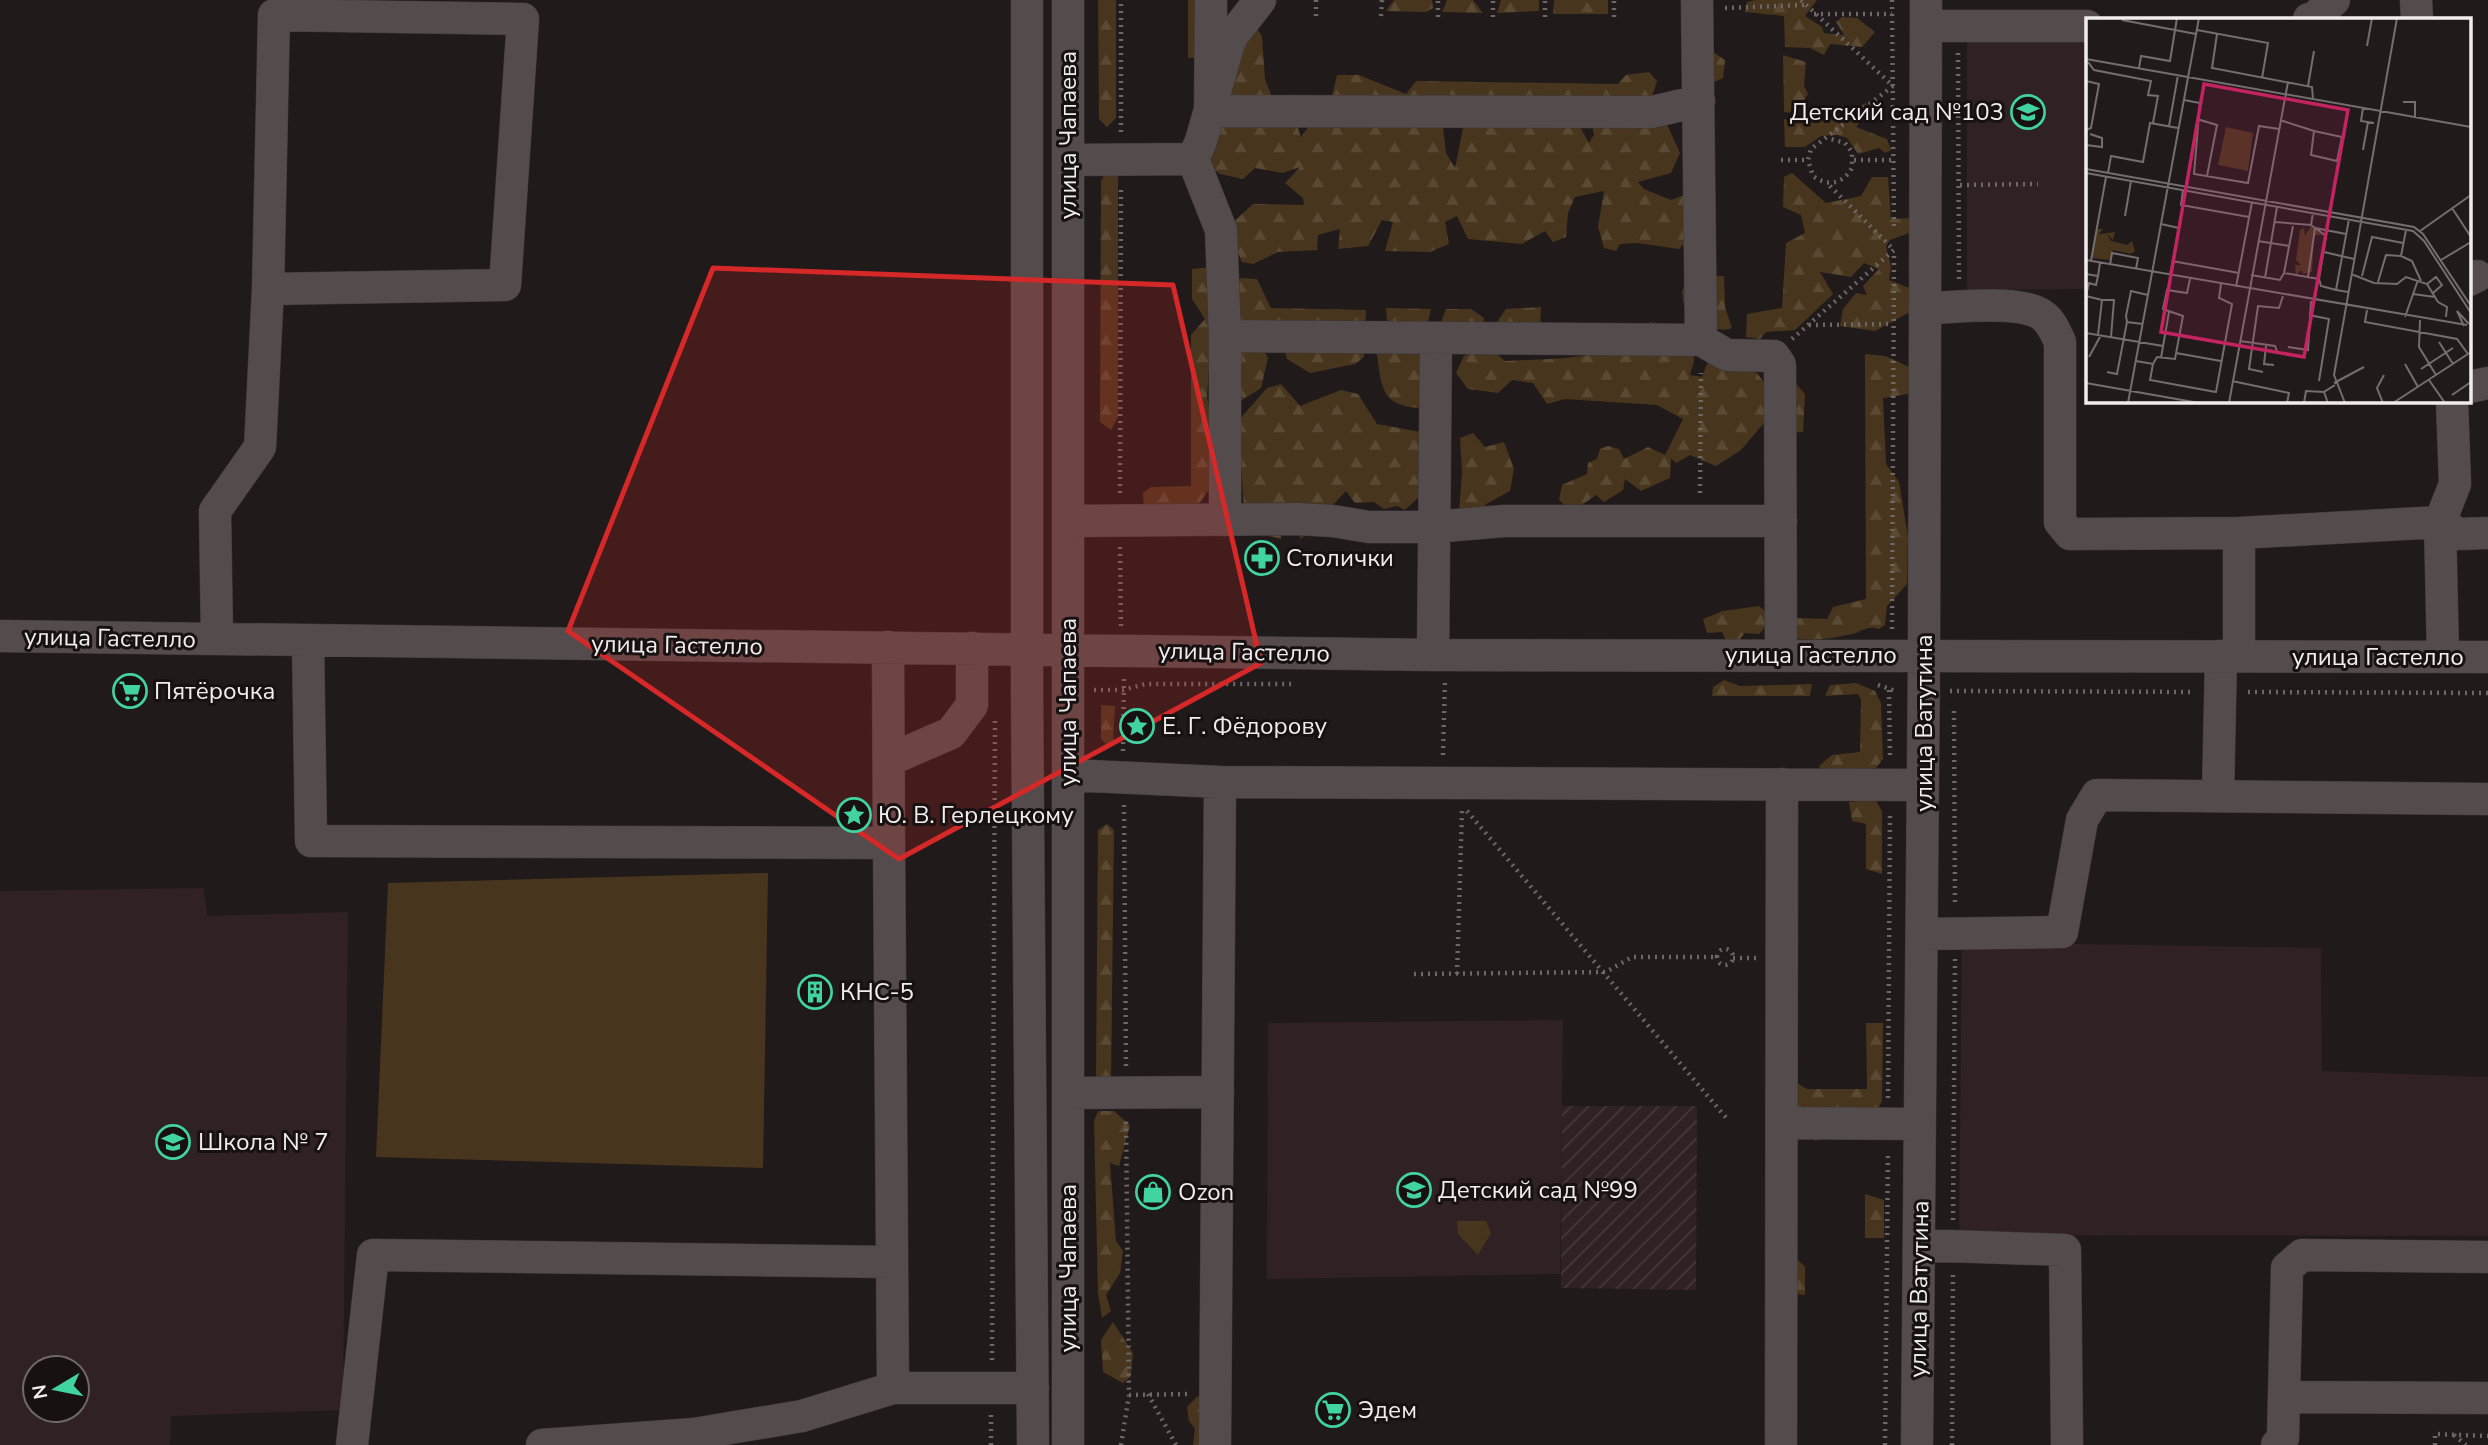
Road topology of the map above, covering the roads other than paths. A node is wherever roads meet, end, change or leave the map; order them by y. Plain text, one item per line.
1 (1027, 0) edge
2 (1068, 0) edge
3 (1211, 0) edge
4 (1260, 0) edge
5 (2334, 0) edge
6 (2416, 0) edge
7 (1697, 4) edge
8 (1936, 18) edge
9 (2076, 18) edge
10 (2314, 18) edge
11 (2417, 18) edge
12 (1699, 102) junction
13 (1210, 111) junction
14 (1192, 159) junction
15 (1068, 160) junction
16 (268, 289) junction
17 (1940, 308) junction
18 (1226, 336) junction
19 (1436, 340) junction
20 (1701, 340) junction
21 (2488, 383) edge
22 (2470, 387) edge
23 (2452, 402) edge
24 (1225, 520) junction
25 (1781, 521) junction
26 (1068, 522) junction
27 (2440, 522) junction
28 (1433, 527) junction
29 (2239, 533) junction
30 (2488, 533) edge
31 (0, 636) edge
32 (217, 639) junction
33 (308, 640) junction
34 (888, 647) junction
35 (972, 648) junction
36 (1028, 649) junction
37 (1068, 650) junction
38 (1439, 655) junction
39 (1781, 655) junction
40 (1940, 655) junction
41 (2230, 656) junction
42 (2443, 657) junction
43 (2488, 657) edge
44 (889, 760) junction
45 (1068, 775) junction
46 (1220, 782) junction
47 (1782, 784) junction
48 (1923, 785) junction
49 (2218, 796) junction
50 (2488, 799) edge
51 (889, 842) junction
52 (1922, 934) junction
53 (1218, 1092) junction
54 (1068, 1093) junction
55 (1783, 1123) junction
56 (1920, 1124) junction
57 (1920, 1245) junction
58 (2488, 1257) edge
59 (892, 1262) junction
60 (893, 1388) junction
61 (1033, 1388) junction
62 (2284, 1397) junction
63 (2488, 1398) edge
64 (352, 1445) edge
65 (542, 1445) edge
66 (1033, 1445) edge
67 (1068, 1445) edge
68 (1215, 1445) edge
69 (1781, 1445) edge
70 (1917, 1445) edge
71 (2067, 1445) edge
72 (2277, 1445) edge

1 - 36 street
2 - 15 street, улица Чапаева
3 - 13 street
4 - 13 street
5 - 10 street
6 - 11 street
7 - 12 street
8 - 9 street
8 - 17 street, улица Ватутина
12 - 13 street
12 - 20 street
13 - 14 street
14 - 15 street
14 - 18 street
15 - 26 street, улица Чапаева
16 - 16 street
16 - 32 street
17 - 29 street
17 - 40 street, улица Ватутина
18 - 19 street
18 - 24 street
19 - 20 street
19 - 28 street
20 - 25 street
21 - 22 street
23 - 27 street
24 - 26 street
24 - 28 street
25 - 28 street
25 - 39 street
26 - 37 street, улица Чапаева
27 - 29 street
27 - 30 street
27 - 42 street
28 - 38 street
29 - 41 street
31 - 32 street, улица Гастелло
32 - 33 street, улица Гастелло
33 - 34 street, улица Гастелло
33 - 51 street
34 - 35 street, улица Гастелло
34 - 44 street
35 - 36 street, улица Гастелло
35 - 44 street
36 - 37 street, улица Гастелло
36 - 61 street
37 - 38 street, улица Гастелло
37 - 45 street, улица Чапаева
38 - 39 street, улица Гастелло
39 - 40 street, улица Гастелло
40 - 41 street, улица Гастелло
40 - 48 street, улица Ватутина
41 - 42 street, улица Гастелло
41 - 49 street
42 - 43 street, улица Гастелло
44 - 51 street
45 - 46 street
45 - 54 street, улица Чапаева
46 - 47 street
46 - 53 street
47 - 48 street
47 - 55 street
48 - 52 street, улица Ватутина
49 - 50 street
49 - 52 street
51 - 59 street
52 - 56 street, улица Ватутина
53 - 54 street
53 - 68 street
54 - 67 street, улица Чапаева
55 - 56 street
55 - 69 street
56 - 57 street, улица Ватутина
57 - 70 street, улица Ватутина
57 - 71 street
58 - 62 street
59 - 60 street
59 - 64 street
60 - 61 street
60 - 65 street
61 - 66 street
62 - 63 street
62 - 72 street

